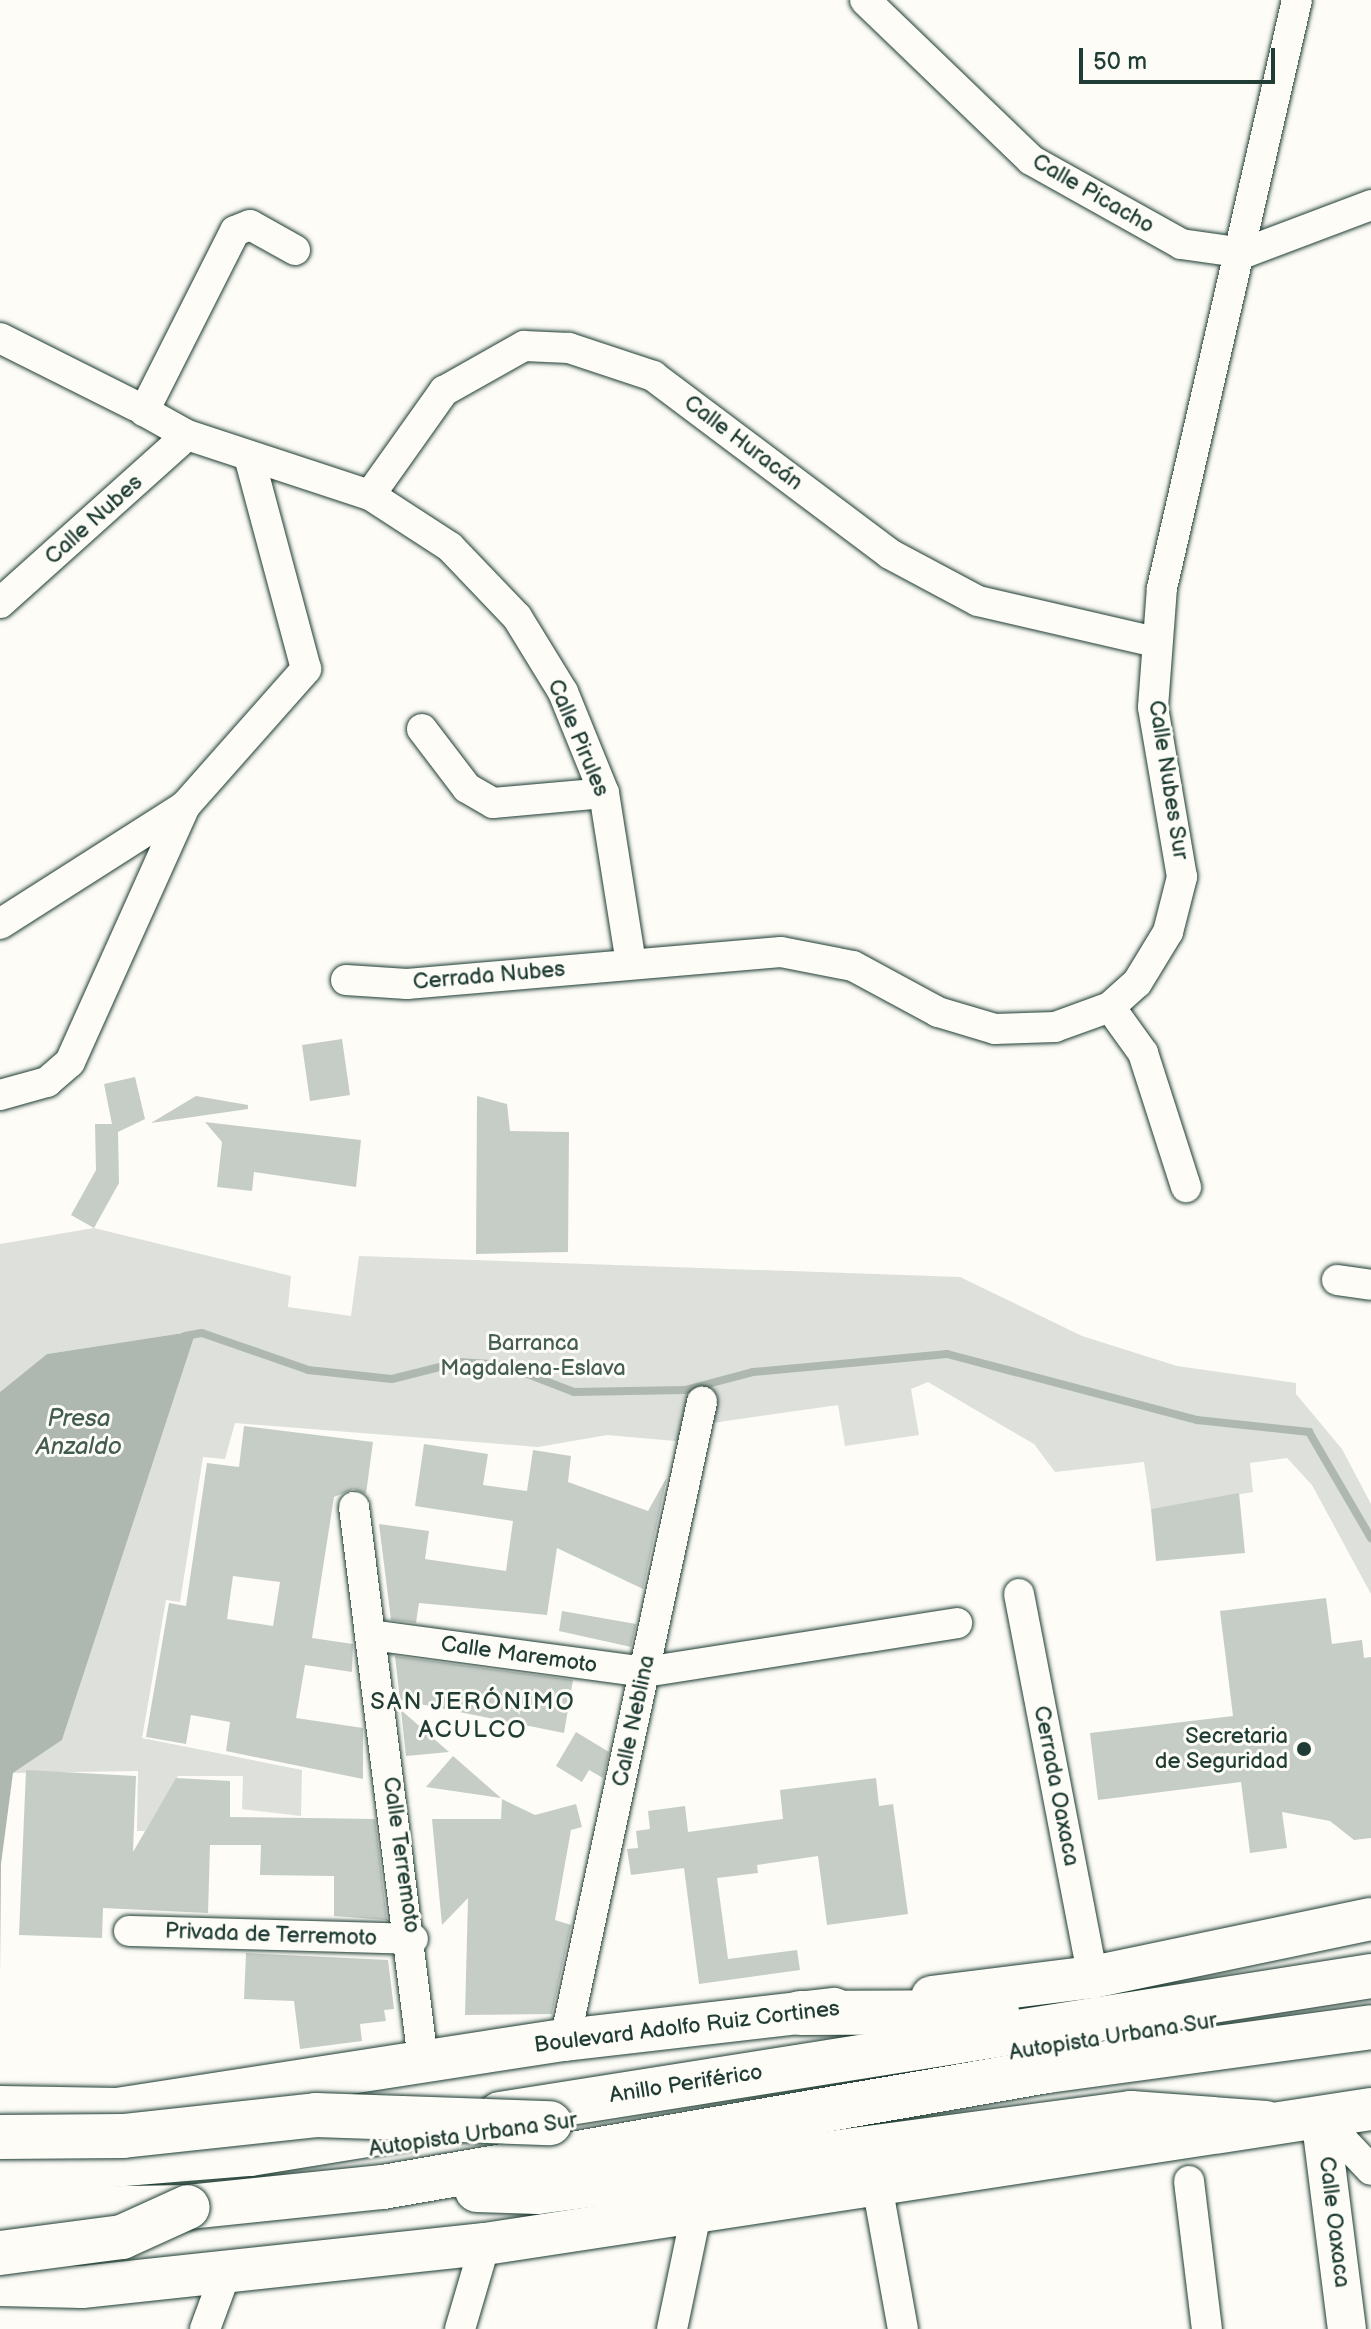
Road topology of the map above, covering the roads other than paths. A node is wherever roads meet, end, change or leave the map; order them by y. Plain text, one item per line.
1 (865, 0) edge
2 (1297, 0) edge
3 (1371, 205) edge
4 (295, 250) dead end
5 (1244, 253) junction
6 (0, 338) edge
7 (140, 408) junction
8 (187, 435) junction
9 (249, 456) junction
10 (370, 495) junction
11 (0, 603) edge
12 (1155, 642) junction
13 (422, 729) dead end
14 (604, 793) junction
15 (185, 806) junction
16 (0, 924) edge
17 (631, 964) junction
18 (346, 980) dead end
19 (1110, 1007) junction
20 (0, 1095) edge
21 (1186, 1187) dead end
22 (1337, 1280) dead end
23 (1371, 1285) edge
24 (702, 1402) dead end
25 (354, 1507) dead end
26 (1019, 1594) dead end
27 (957, 1623) dead end
28 (371, 1635) junction
29 (645, 1672) junction
30 (1371, 1919) edge
31 (129, 1931) dead end
32 (413, 1939) junction
33 (1371, 1976) edge
34 (1093, 1977) junction
35 (1371, 1996) edge
36 (1144, 2010) junction
37 (800, 2013) junction
38 (1371, 2027) edge
39 (565, 2040) junction
40 (1371, 2047) edge
41 (423, 2061) junction
42 (0, 2107) edge
43 (1371, 2109) edge
44 (1320, 2116) junction
45 (550, 2123) junction
46 (1266, 2123) junction
47 (0, 2137) edge
48 (0, 2167) edge
49 (1371, 2170) edge
50 (0, 2181) edge
51 (1189, 2181) dead end
52 (877, 2185) junction
53 (446, 2188) junction
54 (188, 2207) junction
55 (0, 2210) edge
56 (696, 2214) junction
57 (0, 2229) edge
58 (485, 2244) junction
59 (0, 2245) edge
60 (0, 2253) edge
61 (314, 2263) junction
62 (225, 2275) junction
63 (0, 2285) edge
64 (205, 2329) edge
65 (460, 2329) edge
66 (672, 2329) edge
67 (903, 2329) edge
68 (1207, 2329) edge
69 (1347, 2329) edge

1 - 5 street, Calle Picacho
2 - 5 street, Calle Nubes Sur
3 - 5 street, Calle Picacho
4 - 7 street
5 - 12 street, Calle Nubes Sur
6 - 7 street, Calle Pirules
7 - 8 street, Calle Pirules
8 - 9 street, Calle Pirules
8 - 11 street, Calle Nubes
9 - 10 street, Calle Pirules
9 - 15 street
10 - 12 street, Calle Huracán
10 - 14 street, Calle Pirules
12 - 19 street, Calle Nubes Sur
13 - 14 street
14 - 17 street, Calle Pirules
15 - 16 street
15 - 20 street
17 - 18 street, Cerrada Nubes
17 - 19 street, Calle Nubes Sur
19 - 21 street
22 - 23 street
24 - 29 street, Calle Neblina
25 - 28 street, Calle Terremoto
26 - 34 street, Cerrada Oaxaca
27 - 29 street, Calle Maremoto
28 - 29 street, Calle Maremoto
28 - 32 street, Calle Terremoto
29 - 39 street, Calle Neblina
30 - 34 main road, Boulevard Adolfo Ruiz Cortines
31 - 32 street, Privada de Terremoto
32 - 41 street, Calle Terremoto
33 - 36 highway, Anillo Periférico
34 - 37 main road, Boulevard Adolfo Ruiz Cortines
35 - 45 highway, Autopista Urbana Sur
36 - 37 highway
36 - 48 highway, Anillo Periférico
37 - 39 main road, Boulevard Adolfo Ruiz Cortines
38 - 54 highway, Autopista Urbana Sur
39 - 41 main road, Boulevard Adolfo Ruiz Cortines
40 - 53 highway
41 - 42 main road, Boulevard Adolfo Ruiz Cortines
43 - 44 main road
44 - 46 main road
44 - 49 street
44 - 69 street, Calle Oaxaca
45 - 47 highway, bridge
45 - 50 highway, Autopista Urbana Sur, bridge
46 - 52 main road
46 - 53 highway
51 - 68 street
52 - 56 main road
52 - 67 street
53 - 57 highway
54 - 55 highway, Autopista Urbana Sur
54 - 60 highway, bridge
56 - 58 main road
56 - 66 street
58 - 61 main road
58 - 65 street
59 - 61 main road, bridge
61 - 62 main road
62 - 63 main road
62 - 64 street

